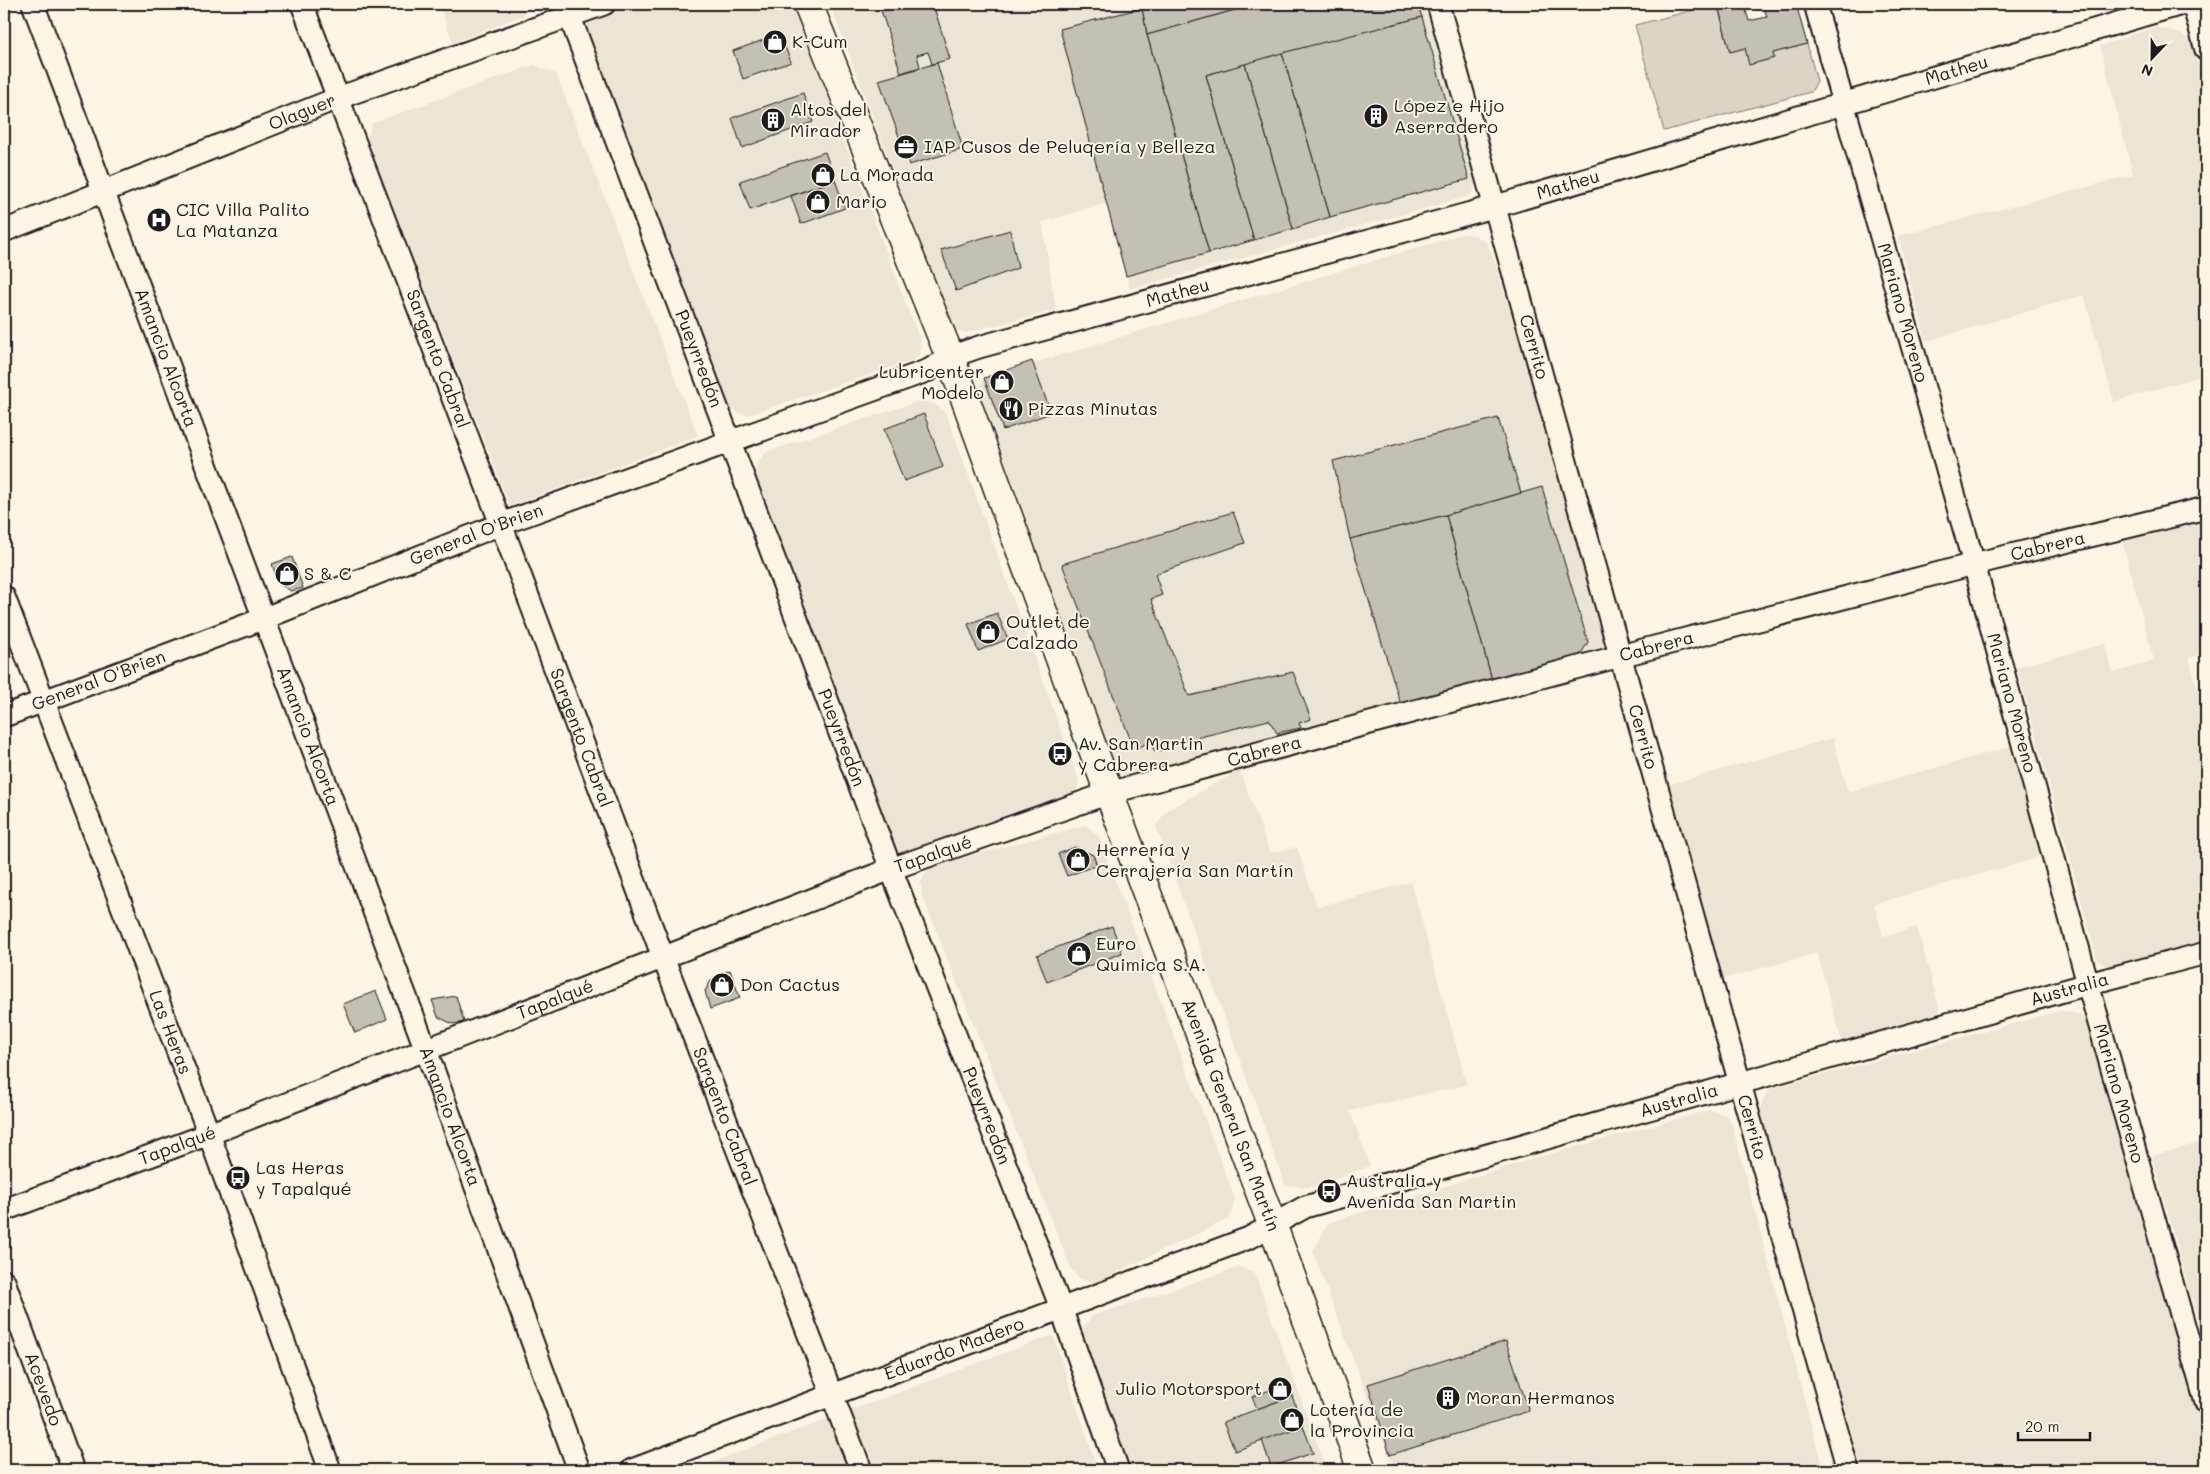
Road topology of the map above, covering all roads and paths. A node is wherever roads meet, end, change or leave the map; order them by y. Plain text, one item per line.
1 (33, 4) edge
2 (302, 4) edge
3 (604, 4) edge
4 (808, 4) edge
5 (1438, 4) edge
6 (1815, 4) edge
7 (2182, 4) edge
8 (2193, 4) edge
9 (568, 10) edge
10 (2206, 50) edge
11 (338, 98) junction
12 (1843, 104) junction
13 (103, 190) junction
14 (1493, 207) junction
15 (4, 230) edge
16 (950, 357) junction
17 (730, 440) junction
18 (2206, 508) edge
19 (501, 524) junction
20 (1974, 564) junction
21 (4, 598) edge
22 (264, 618) junction
23 (1620, 656) junction
24 (44, 700) junction
25 (4, 716) edge
26 (1109, 794) junction
27 (892, 869) junction
28 (2206, 953) edge
29 (663, 957) junction
30 (2088, 984) junction
31 (426, 1050) junction
32 (1741, 1082) junction
33 (209, 1134) junction
34 (4, 1210) edge
35 (1272, 1224) junction
36 (4, 1281) edge
37 (1061, 1308) junction
38 (832, 1395) junction
39 (2206, 1403) edge
40 (73, 1470) edge
41 (330, 1470) edge
42 (580, 1470) edge
43 (632, 1470) edge
44 (861, 1470) edge
45 (1118, 1470) edge
46 (1362, 1470) edge
47 (1848, 1470) edge

1 - 13 street, Amancio Alcorta
2 - 11 street, Sargento Cabral
3 - 9 street, Olaguer
4 - 16 main road, Avenida General San Martín
5 - 14 street, Cerrito
6 - 12 street, Mariano Moreno
7 - 12 street, Matheu
8 - 10 street
9 - 11 street, Olaguer
9 - 17 street, Pueyrredón
11 - 13 street, Olaguer
11 - 19 street, Sargento Cabral
12 - 14 street, Matheu
12 - 20 street, Mariano Moreno
13 - 15 street, Olaguer
13 - 22 street, Amancio Alcorta
14 - 16 street, Matheu
14 - 23 street, Cerrito
16 - 17 street, General O'Brien
16 - 26 main road, Avenida General San Martín
17 - 19 street, General O'Brien
17 - 27 street, Pueyrredón
18 - 20 street, Cabrera
19 - 22 street, General O'Brien
19 - 29 street, Sargento Cabral
20 - 23 street, Cabrera
20 - 30 street, Mariano Moreno
21 - 24 street, Las Heras
22 - 24 street, General O'Brien
22 - 31 street, Amancio Alcorta
23 - 26 street, Cabrera
23 - 32 street, Cerrito
24 - 25 street, General O'Brien
24 - 33 street, Las Heras
26 - 27 street, Tapalqué
26 - 35 main road, Avenida General San Martín
27 - 29 street, Tapalqué
27 - 37 street, Pueyrredón
28 - 30 street, Australia
29 - 31 street, Tapalqué
29 - 38 street, Sargento Cabral
30 - 32 street, Australia
30 - 39 street, Mariano Moreno
31 - 33 street, Tapalqué
31 - 42 street, Amancio Alcorta
32 - 35 street, Australia
32 - 47 street, Cerrito
33 - 34 street, Tapalqué
33 - 41 street, Las Heras
35 - 37 street, Eduardo Madero
35 - 46 main road, Avenida General San Martín
36 - 40 street, Acevedo
37 - 38 street, Eduardo Madero
37 - 45 street, Pueyrredón
38 - 43 street, Eduardo Madero
38 - 44 street, Sargento Cabral

